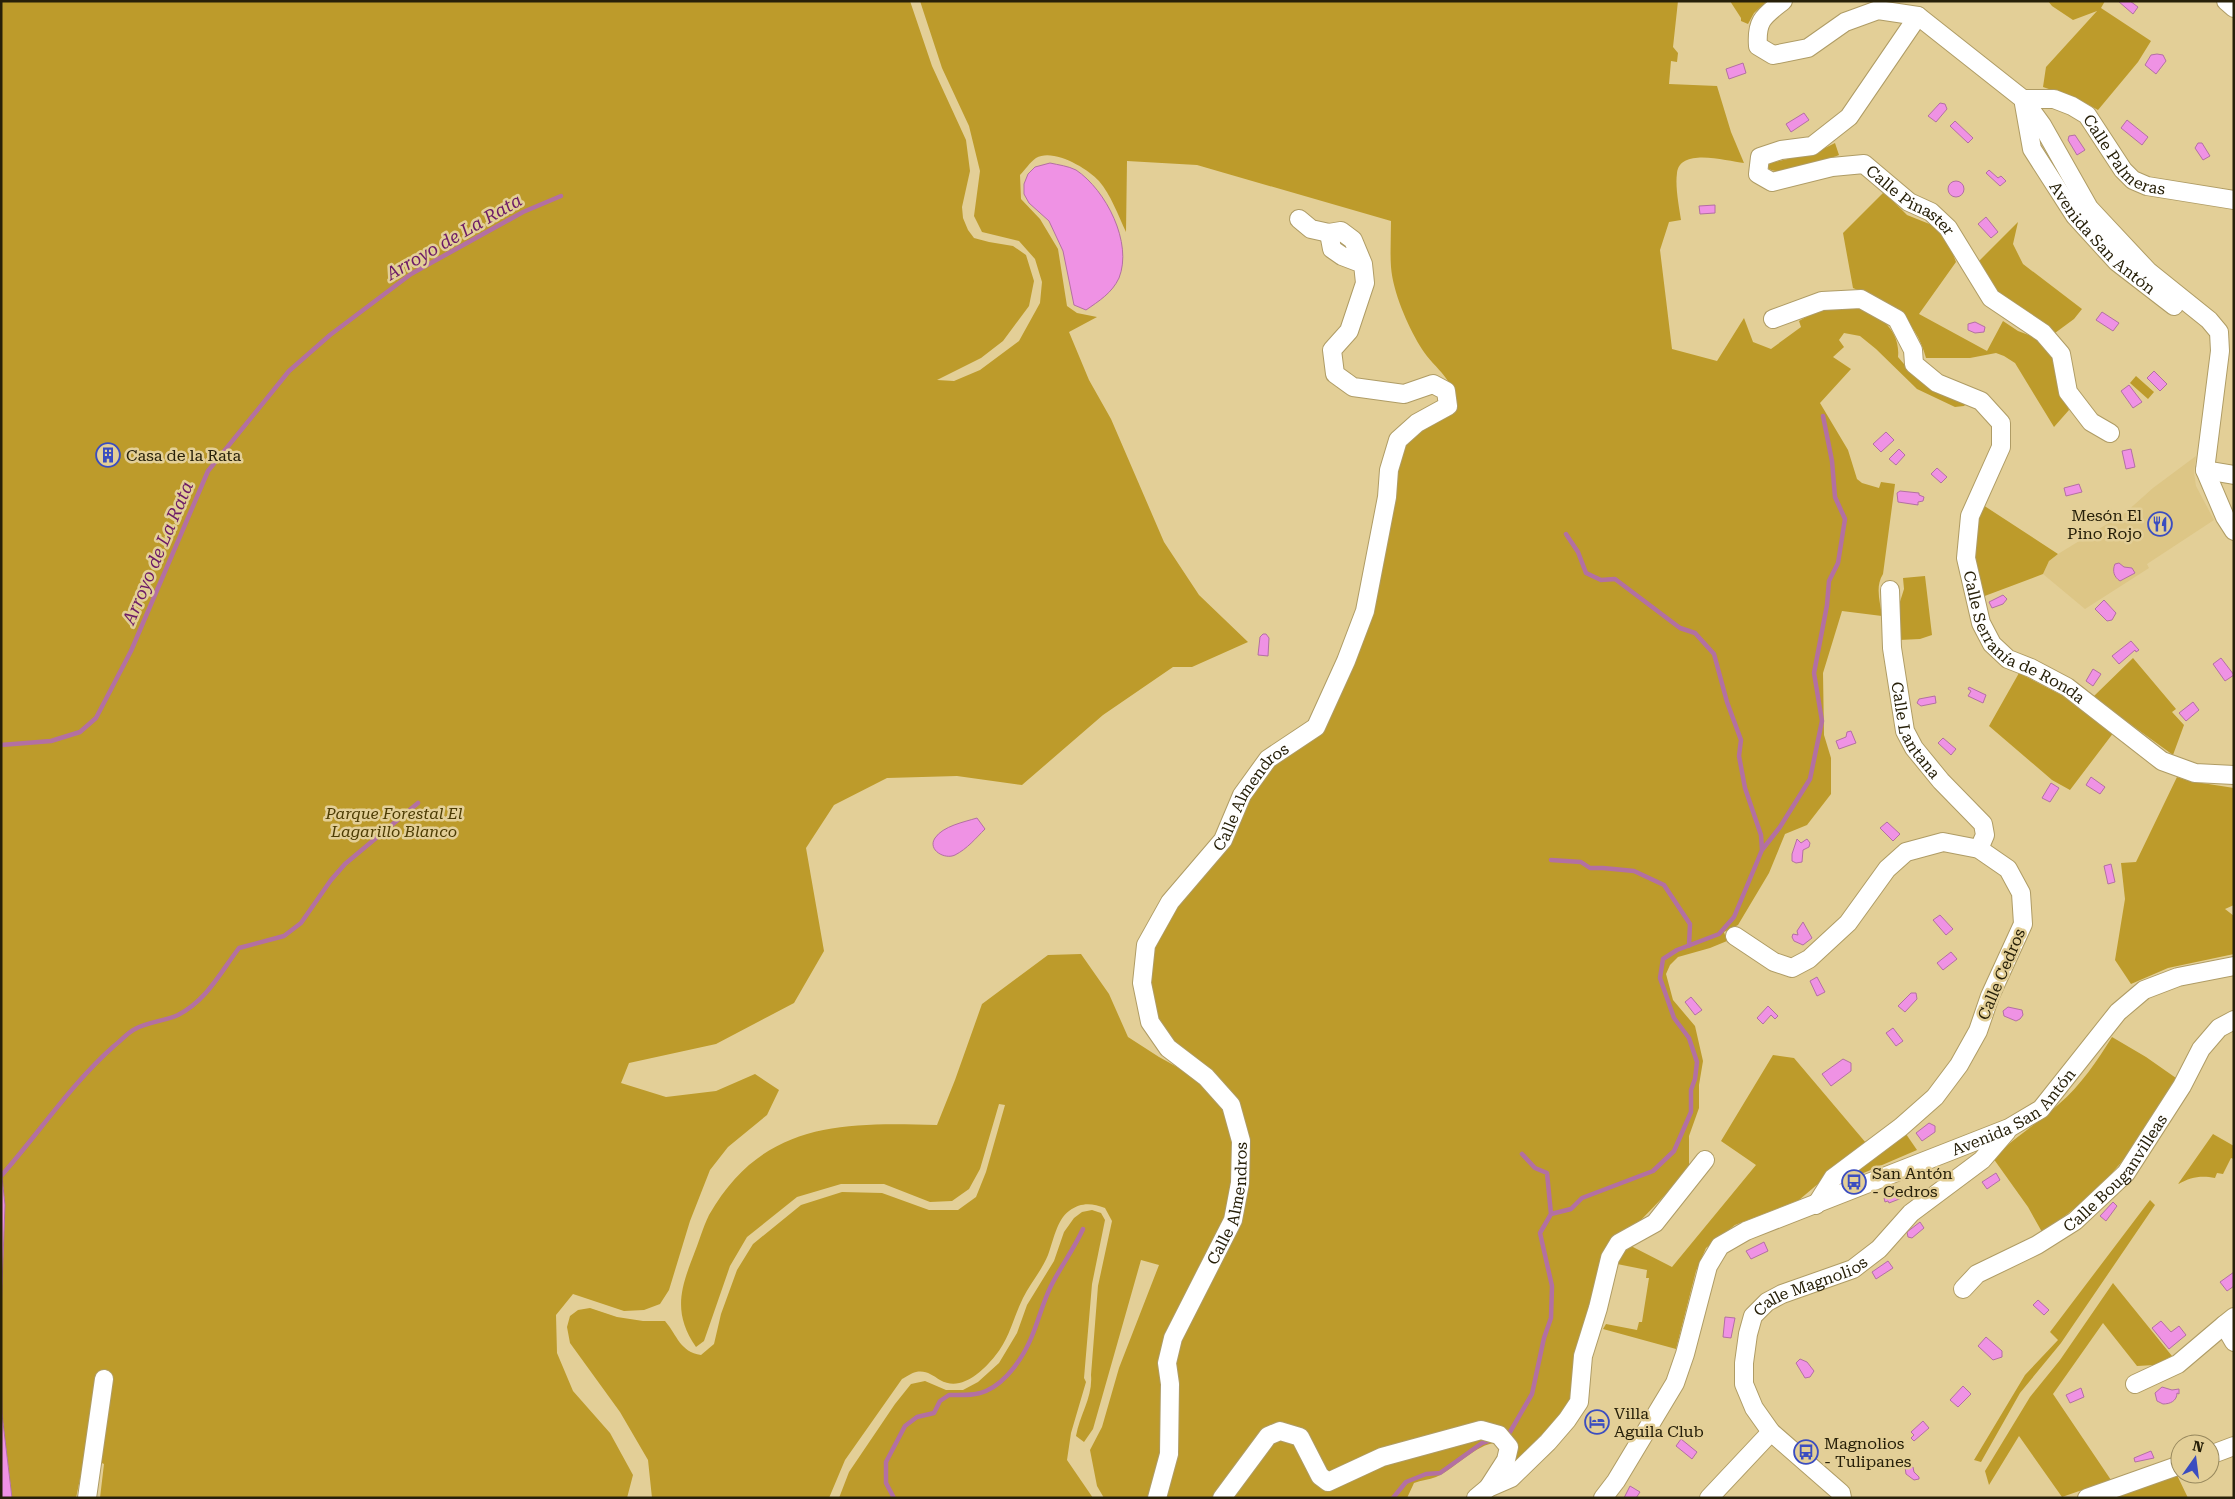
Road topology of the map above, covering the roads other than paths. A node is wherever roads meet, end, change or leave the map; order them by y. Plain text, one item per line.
1 (1783, 1) edge
2 (2226, 1) edge
3 (2234, 8) edge
4 (1918, 16) junction
5 (2023, 99) junction
6 (2234, 200) edge
7 (1299, 219) dead end
8 (1773, 319) dead end
9 (2110, 433) dead end
10 (2205, 470) junction
11 (2234, 475) edge
12 (2234, 531) edge
13 (1890, 590) dead end
14 (2234, 775) edge
15 (1979, 849) junction
16 (1735, 936) dead end
17 (2234, 966) edge
18 (2234, 1020) edge
19 (2008, 1128) junction
20 (1705, 1160) dead end
21 (1816, 1205) junction
22 (1962, 1289) dead end
23 (2229, 1321) edge
24 (2234, 1342) edge
25 (104, 1379) dead end
26 (2135, 1384) dead end
27 (1771, 1432) junction
28 (2234, 1446) edge
29 (2220, 1451) edge
30 (2170, 1469) edge
31 (1482, 1493) edge
32 (87, 1498) edge
33 (1157, 1498) edge
34 (1222, 1498) edge
35 (1603, 1498) edge
36 (1709, 1498) edge
37 (1842, 1498) edge
38 (2087, 1498) edge

1 - 4 street, Avenida San Antón
2 - 3 street
4 - 5 street, Avenida San Antón
4 - 9 street, Calle Pinaster
5 - 6 street, Calle Palmeras
5 - 10 street, Avenida San Antón
7 - 33 street, Calle Almendros
8 - 14 street, Calle Serranía de Ronda
10 - 11 street
10 - 12 street
13 - 15 street, Calle Lantana
15 - 16 street, Calle Cedros
15 - 21 street, Calle Cedros
17 - 19 street, Avenida San Antón
18 - 22 street, Calle Bouganvilleas
19 - 21 street, Avenida San Antón
19 - 27 street, Calle Magnolios
20 - 31 street
21 - 35 street, Avenida San Antón
23 - 24 street
23 - 26 street
25 - 32 street
27 - 36 street
27 - 37 street, Calle Magnolios
28 - 29 street
30 - 38 street
31 - 34 street

